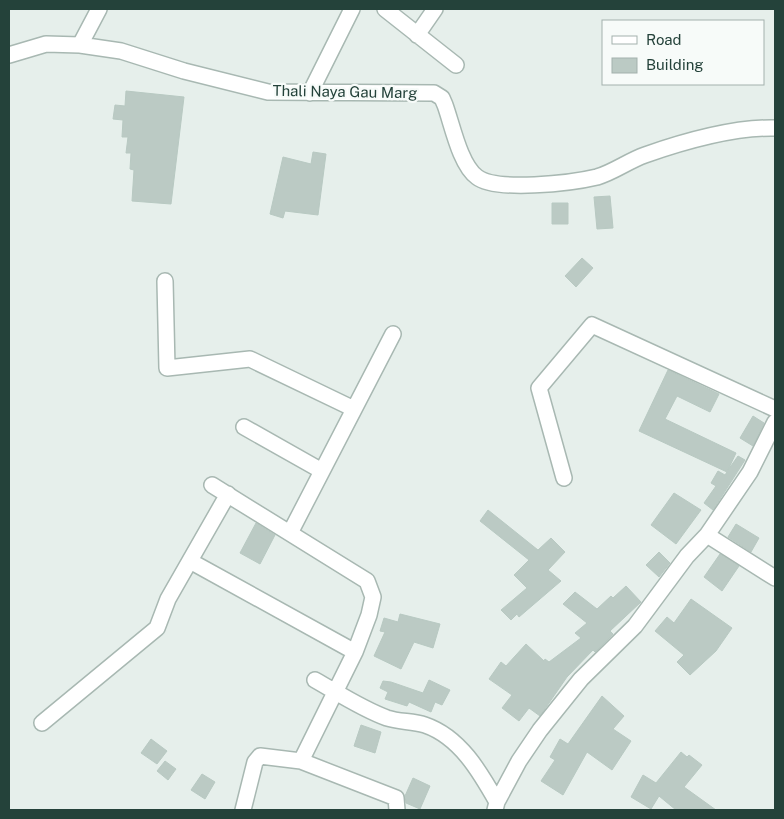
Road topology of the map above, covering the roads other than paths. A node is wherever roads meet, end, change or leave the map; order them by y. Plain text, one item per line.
1 (99, 9) edge
2 (352, 9) edge
3 (385, 9) edge
4 (435, 9) edge
5 (417, 35) junction
6 (80, 45) junction
7 (9, 55) edge
8 (456, 65) dead end
9 (310, 93) junction
10 (775, 128) edge
11 (164, 281) dead end
12 (393, 334) dead end
13 (354, 409) junction
14 (775, 409) edge
15 (775, 422) edge
16 (244, 427) dead end
17 (322, 471) junction
18 (564, 478) dead end
19 (212, 484) dead end
20 (228, 494) junction
21 (290, 533) junction
22 (707, 535) junction
23 (190, 561) junction
24 (775, 578) edge
25 (355, 652) junction
26 (315, 680) dead end
27 (335, 692) junction
28 (42, 723) dead end
29 (300, 762) junction
30 (496, 806) edge
31 (243, 810) edge
32 (397, 810) edge

1 - 6 street
2 - 9 street
3 - 5 street
4 - 5 street
5 - 8 street
6 - 7 street, Thali Naya Gau Marg
6 - 9 street, Thali Naya Gau Marg
9 - 10 street, Thali Naya Gau Marg
11 - 13 street
12 - 13 street
13 - 17 street
14 - 18 street
15 - 22 street
16 - 17 street
17 - 21 street
19 - 20 street
20 - 21 street
20 - 23 street
21 - 25 street
22 - 24 street
22 - 30 street
23 - 25 street
23 - 28 street
25 - 27 street
26 - 27 street
27 - 29 street
27 - 30 street
29 - 31 street
29 - 32 street

